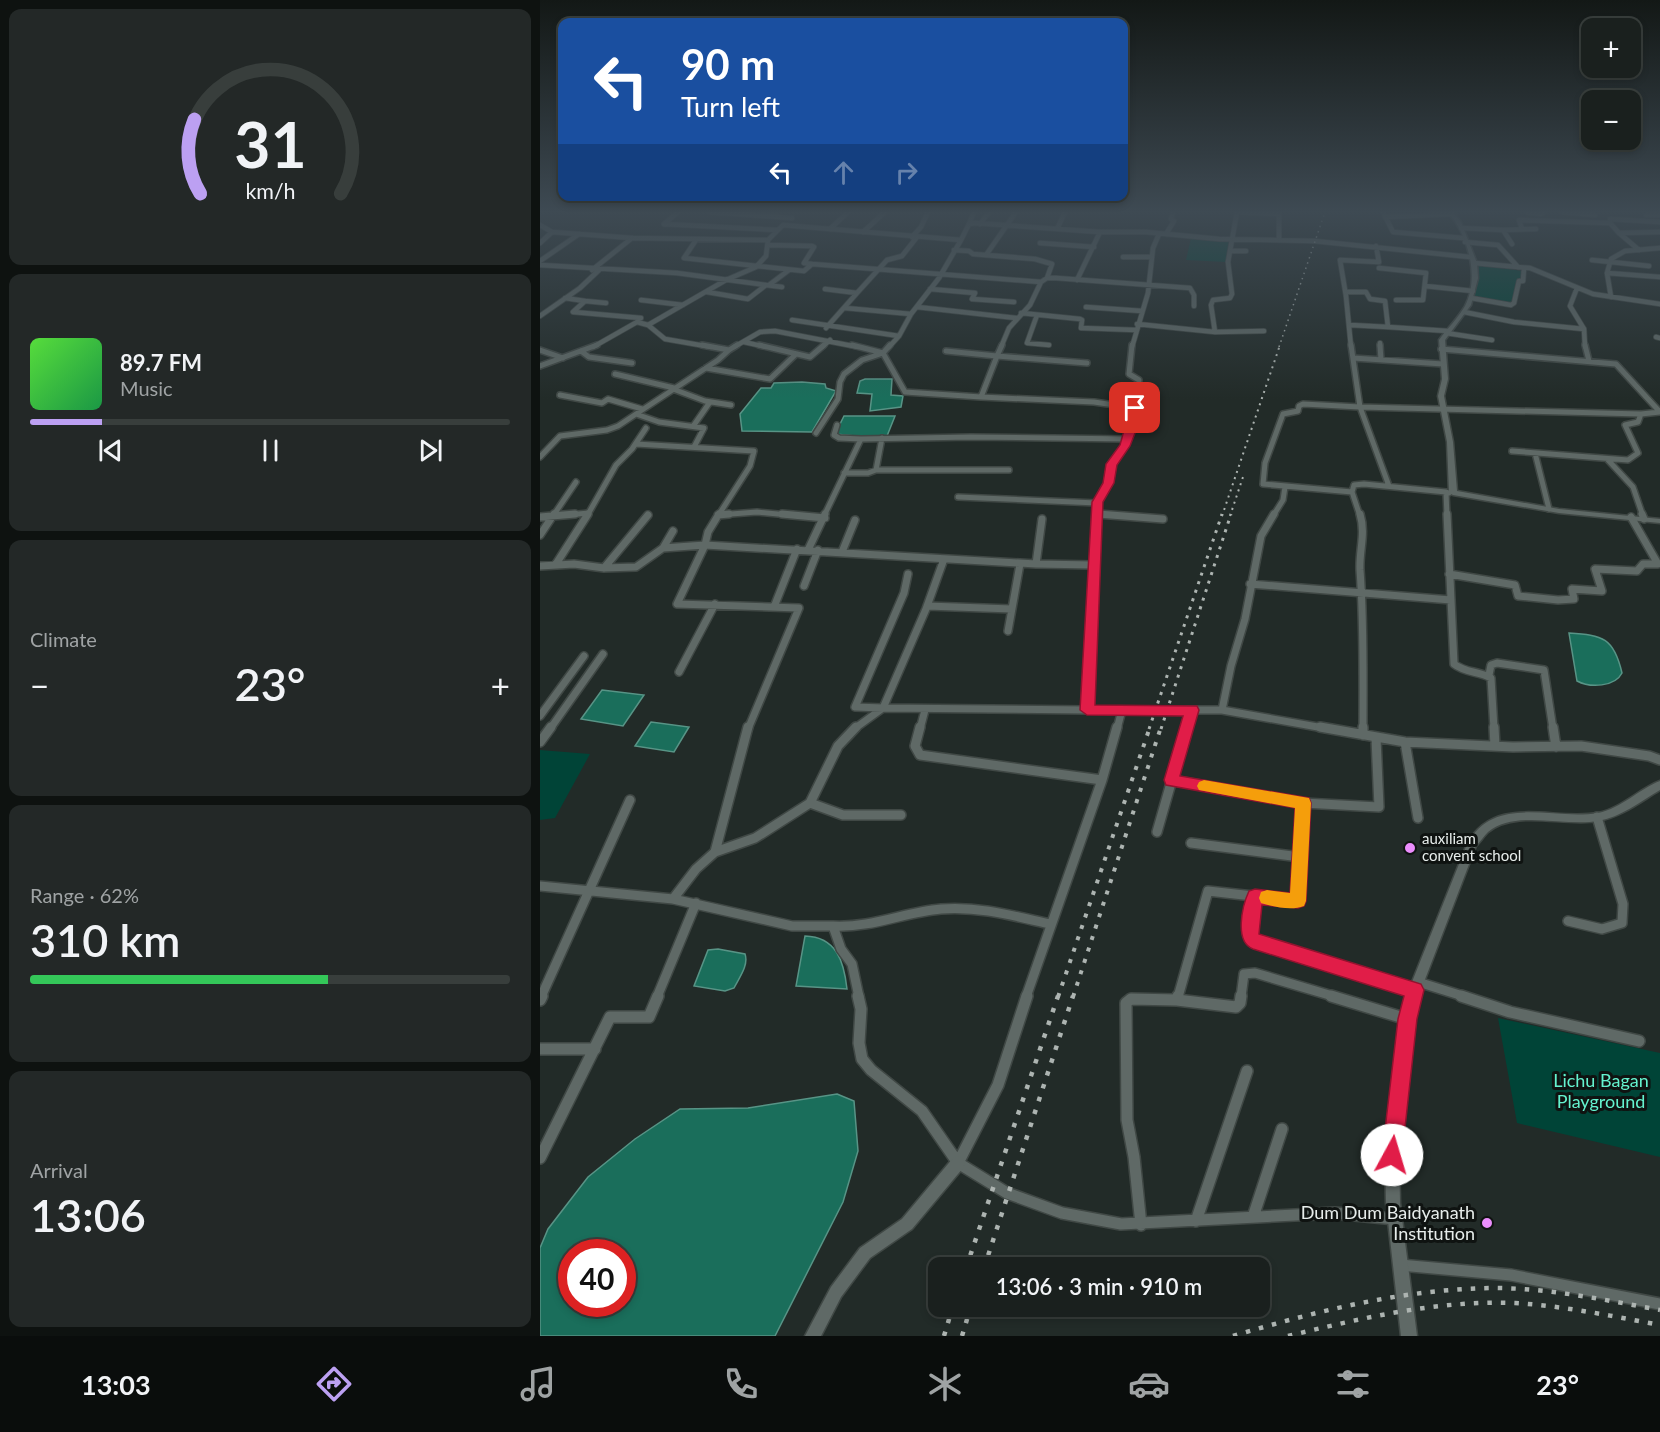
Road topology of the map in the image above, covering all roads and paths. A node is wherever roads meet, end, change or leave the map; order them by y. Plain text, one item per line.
1 (594, 274) edge
2 (686, 274) edge
3 (739, 274) edge
4 (783, 274) edge
5 (876, 274) edge
6 (923, 274) edge
7 (1048, 274) edge
8 (1080, 274) edge
9 (1150, 274) edge
10 (1230, 274) edge
11 (1343, 274) edge
12 (1426, 274) edge
13 (1472, 274) edge
14 (1522, 274) edge
15 (1547, 274) edge
16 (1607, 274) edge
17 (1625, 274) edge
18 (940, 276) junction
19 (1660, 277) edge
20 (1047, 278) junction
21 (726, 280) junction
22 (1077, 280) junction
23 (1041, 282) junction
24 (767, 285) junction
25 (1149, 286) junction
26 (1425, 286) junction
27 (782, 287) dead end
28 (1577, 288) junction
29 (825, 289) dead end
30 (930, 289) junction
31 (707, 292) junction
32 (1346, 292) junction
33 (857, 293) junction
34 (1472, 295) junction
35 (1611, 297) junction
36 (565, 298) junction
37 (641, 300) dead end
38 (1396, 300) dead end
39 (585, 301) junction
40 (1014, 302) dead end
41 (606, 303) dead end
42 (1660, 304) edge
43 (683, 305) junction
44 (1194, 306) dead end
45 (917, 307) junction
46 (1086, 307) dead end
47 (845, 308) junction
48 (1142, 311) junction
49 (1464, 312) junction
50 (1021, 313) junction
51 (911, 314) junction
52 (1036, 315) junction
53 (540, 316) edge
54 (1016, 318) junction
55 (792, 320) dead end
56 (636, 322) junction
57 (648, 325) junction
58 (1350, 325) junction
59 (828, 327) junction
60 (1137, 327) junction
61 (1388, 327) junction
62 (1584, 329) junction
63 (1264, 331) dead end
64 (1215, 332) junction
65 (1447, 332) junction
66 (899, 336) junction
67 (816, 337) junction
68 (830, 340) junction
69 (1492, 340) dead end
70 (744, 342) junction
71 (1380, 343) dead end
72 (1049, 345) dead end
73 (1442, 349) junction
74 (540, 350) edge
75 (729, 350) junction
76 (581, 351) junction
77 (946, 351) dead end
78 (883, 353) junction
79 (795, 355) junction
80 (996, 356) junction
81 (562, 358) junction
82 (1353, 358) junction
83 (1381, 360) junction
84 (1589, 361) junction
85 (1087, 363) dead end
86 (1443, 364) junction
87 (540, 366) edge
88 (705, 368) junction
89 (674, 389) junction
90 (560, 395) dead end
91 (981, 397) junction
92 (710, 402) junction
93 (731, 405) dead end
94 (1360, 407) junction
95 (1135, 408) junction
96 (642, 409) junction
97 (1444, 410) junction
98 (1660, 412) edge
99 (636, 414) junction
100 (1641, 414) junction
101 (694, 425) junction
102 (837, 425) dead end
103 (646, 428) dead end
104 (816, 433) dead end
105 (882, 438) junction
106 (861, 439) junction
107 (1128, 439) junction
108 (636, 444) junction
109 (694, 447) junction
110 (1512, 451) dead end
111 (1535, 453) junction
112 (540, 457) edge
113 (1608, 460) junction
114 (876, 470) junction
115 (1009, 470) dead end
116 (844, 472) junction
117 (576, 482) dead end
118 (1389, 486) junction
119 (1285, 487) junction
120 (1352, 492) junction
121 (1449, 493) junction
122 (958, 497) dead end
123 (1097, 502) junction
124 (1549, 509) junction
125 (589, 513) junction
126 (1096, 514) junction
127 (648, 515) dead end
128 (718, 515) junction
129 (554, 516) junction
130 (540, 517) edge
131 (1631, 517) junction
132 (825, 518) junction
133 (1042, 519) dead end
134 (1163, 519) dead end
135 (1644, 519) junction
136 (855, 520) dead end
137 (1660, 521) edge
138 (673, 531) dead end
139 (540, 535) edge
140 (705, 545) junction
141 (663, 548) junction
142 (797, 549) junction
143 (808, 550) junction
144 (818, 550) junction
145 (842, 552) junction
146 (944, 559) junction
147 (556, 564) junction
148 (1020, 564) junction
149 (1036, 564) junction
150 (1094, 565) junction
151 (540, 566) edge
152 (604, 568) junction
153 (908, 574) dead end
154 (1449, 574) junction
155 (1250, 584) junction
156 (804, 586) dead end
157 (1363, 593) junction
158 (1451, 600) junction
159 (715, 604) junction
160 (927, 606) junction
161 (774, 607) junction
162 (1012, 609) junction
163 (1008, 631) dead end
164 (603, 654) dead end
165 (584, 656) dead end
166 (679, 672) dead end
167 (1489, 675) junction
168 (883, 708) junction
169 (925, 710) junction
170 (1087, 710) junction
171 (1122, 710) junction
172 (1192, 710) junction
173 (1222, 710) junction
174 (540, 716) edge
175 (1363, 735) junction
176 (1376, 738) junction
177 (540, 742) edge
178 (1405, 742) junction
179 (1496, 746) junction
180 (1556, 747) junction
181 (1660, 760) edge
182 (1102, 780) junction
183 (1171, 780) junction
184 (1660, 785) edge
185 (630, 800) dead end
186 (810, 803) junction
187 (1303, 803) junction
188 (901, 815) dead end
189 (1597, 817) junction
190 (1418, 818) dead end
191 (1157, 832) dead end
192 (1191, 843) dead end
193 (715, 852) junction
194 (1300, 857) junction
195 (540, 886) edge
196 (588, 891) junction
197 (1255, 897) junction
198 (673, 899) junction
199 (696, 903) junction
200 (1568, 921) dead end
201 (1050, 924) junction
202 (833, 926) junction
203 (1416, 986) junction
204 (540, 1000) edge
205 (1177, 1000) junction
206 (1407, 1019) junction
207 (1640, 1041) dead end
208 (595, 1048) junction
209 (540, 1049) edge
210 (1248, 1071) dead end
211 (1282, 1129) dead end
212 (540, 1158) edge
213 (958, 1163) junction
214 (1253, 1217) junction
215 (1395, 1219) junction
216 (1196, 1221) junction
217 (1141, 1225) junction
218 (1400, 1265) junction
219 (1660, 1304) edge
220 (813, 1336) edge
221 (1409, 1336) edge

1 - 36 street
2 - 21 street
3 - 21 street
4 - 24 street
5 - 33 street
6 - 18 street
7 - 20 street
8 - 22 street
9 - 25 street
10 - 64 street
11 - 32 street
12 - 26 street
13 - 34 street
14 - 34 street
15 - 28 street
16 - 35 street
17 - 19 street
18 - 23 street
18 - 30 street
20 - 22 street
20 - 23 street
21 - 24 street
21 - 31 street
22 - 25 street
23 - 50 street
24 - 27 street
24 - 31 street
25 - 44 street
25 - 48 street
26 - 34 street
26 - 38 street
28 - 35 street
28 - 62 street
29 - 33 street
30 - 40 street
30 - 45 street
31 - 43 street
32 - 58 street
32 - 61 street
33 - 47 street
34 - 49 street
35 - 42 street
36 - 39 street
36 - 53 street
37 - 43 street
39 - 41 street
39 - 56 street
43 - 57 street
45 - 51 street
45 - 54 street
46 - 48 street
47 - 51 street
47 - 59 street
48 - 60 street
49 - 62 street
49 - 65 street
50 - 52 street
50 - 54 street
51 - 66 street
52 - 60 street
52 - 72 street
54 - 80 street
55 - 59 street
56 - 57 street
56 - 76 street
57 - 75 street
58 - 61 street
58 - 82 street
59 - 66 street
59 - 67 street
60 - 64 street
60 - 95 street
61 - 65 street
62 - 84 street
63 - 64 street
65 - 69 street
65 - 73 street
66 - 78 street
67 - 68 street
67 - 70 street
68 - 78 street
68 - 79 street
70 - 75 street
70 - 79 street
71 - 83 street
73 - 84 street
73 - 86 street
74 - 81 street
75 - 88 street
76 - 81 street
76 - 89 street
77 - 80 street
78 - 91 street
78 - 104 street
79 - 88 street
80 - 85 street
80 - 91 street
81 - 87 street
82 - 83 street
82 - 94 street
83 - 86 street
84 - 98 street
86 - 97 street
88 - 89 street
89 - 92 street
89 - 96 street
90 - 96 street
91 - 95 street
92 - 93 street
92 - 101 street
94 - 97 street
94 - 118 street
94 - 119 street
95 - 107 street
96 - 99 street
97 - 100 street
97 - 121 street
98 - 100 street
99 - 101 street
99 - 112 street
100 - 113 street
101 - 109 street
102 - 106 street
103 - 108 street
105 - 106 street
105 - 107 street
105 - 114 street
106 - 116 street
107 - 123 street
108 - 109 street
108 - 125 street
109 - 128 street
110 - 111 street
111 - 113 street
111 - 124 street
113 - 135 street
114 - 115 street
114 - 116 street
116 - 132 street
117 - 129 street
118 - 120 street
118 - 121 street
119 - 120 street
119 - 155 street
120 - 157 street
121 - 124 street
121 - 154 street
122 - 123 street
123 - 126 street
124 - 131 street
125 - 129 street
125 - 147 street
126 - 134 street
126 - 150 street
127 - 152 street
128 - 132 street
128 - 140 street
129 - 130 street
129 - 139 street
131 - 135 street
131 - 154 street
132 - 143 street
133 - 149 street
135 - 137 street
136 - 145 street
138 - 141 street
140 - 141 street
140 - 142 street
140 - 159 street
141 - 152 street
142 - 143 street
142 - 161 street
143 - 144 street
144 - 145 street
144 - 156 street
145 - 146 street
146 - 148 street
146 - 160 street
147 - 151 street
147 - 152 street
148 - 149 street
148 - 162 street
149 - 150 street
150 - 170 street
153 - 168 street
154 - 158 street
155 - 157 street
155 - 173 street
157 - 158 street
157 - 175 street
158 - 167 street
159 - 161 street
159 - 166 street
160 - 162 street
160 - 168 street
161 - 193 street
162 - 163 street
164 - 177 street
165 - 174 street
167 - 179 street
167 - 180 street
168 - 169 street
168 - 186 street
169 - 170 street
169 - 182 street
170 - 171 street
171 - 172 street
171 - 182 street
172 - 173 street
172 - 183 street
173 - 175 street
175 - 176 street
176 - 178 street
176 - 187 street
178 - 179 street
178 - 190 street
179 - 180 street
180 - 181 street
182 - 201 street
183 - 187 street
183 - 191 street
184 - 189 street
185 - 196 street
186 - 188 street
186 - 193 street
187 - 194 street
189 - 200 street
189 - 203 street
192 - 194 street
193 - 198 street
194 - 197 street
195 - 196 street
196 - 198 street
196 - 204 street
197 - 203 street
197 - 205 street
198 - 199 street
199 - 202 street
199 - 208 street
201 - 202 street
201 - 213 street
202 - 213 street
203 - 206 street
203 - 207 street
205 - 206 street
205 - 217 street
206 - 215 street
208 - 209 street
208 - 212 street
210 - 216 street
211 - 214 street
213 - 217 street
213 - 220 street
214 - 215 street
214 - 216 street
215 - 218 street
216 - 217 street
218 - 219 street
218 - 221 street

